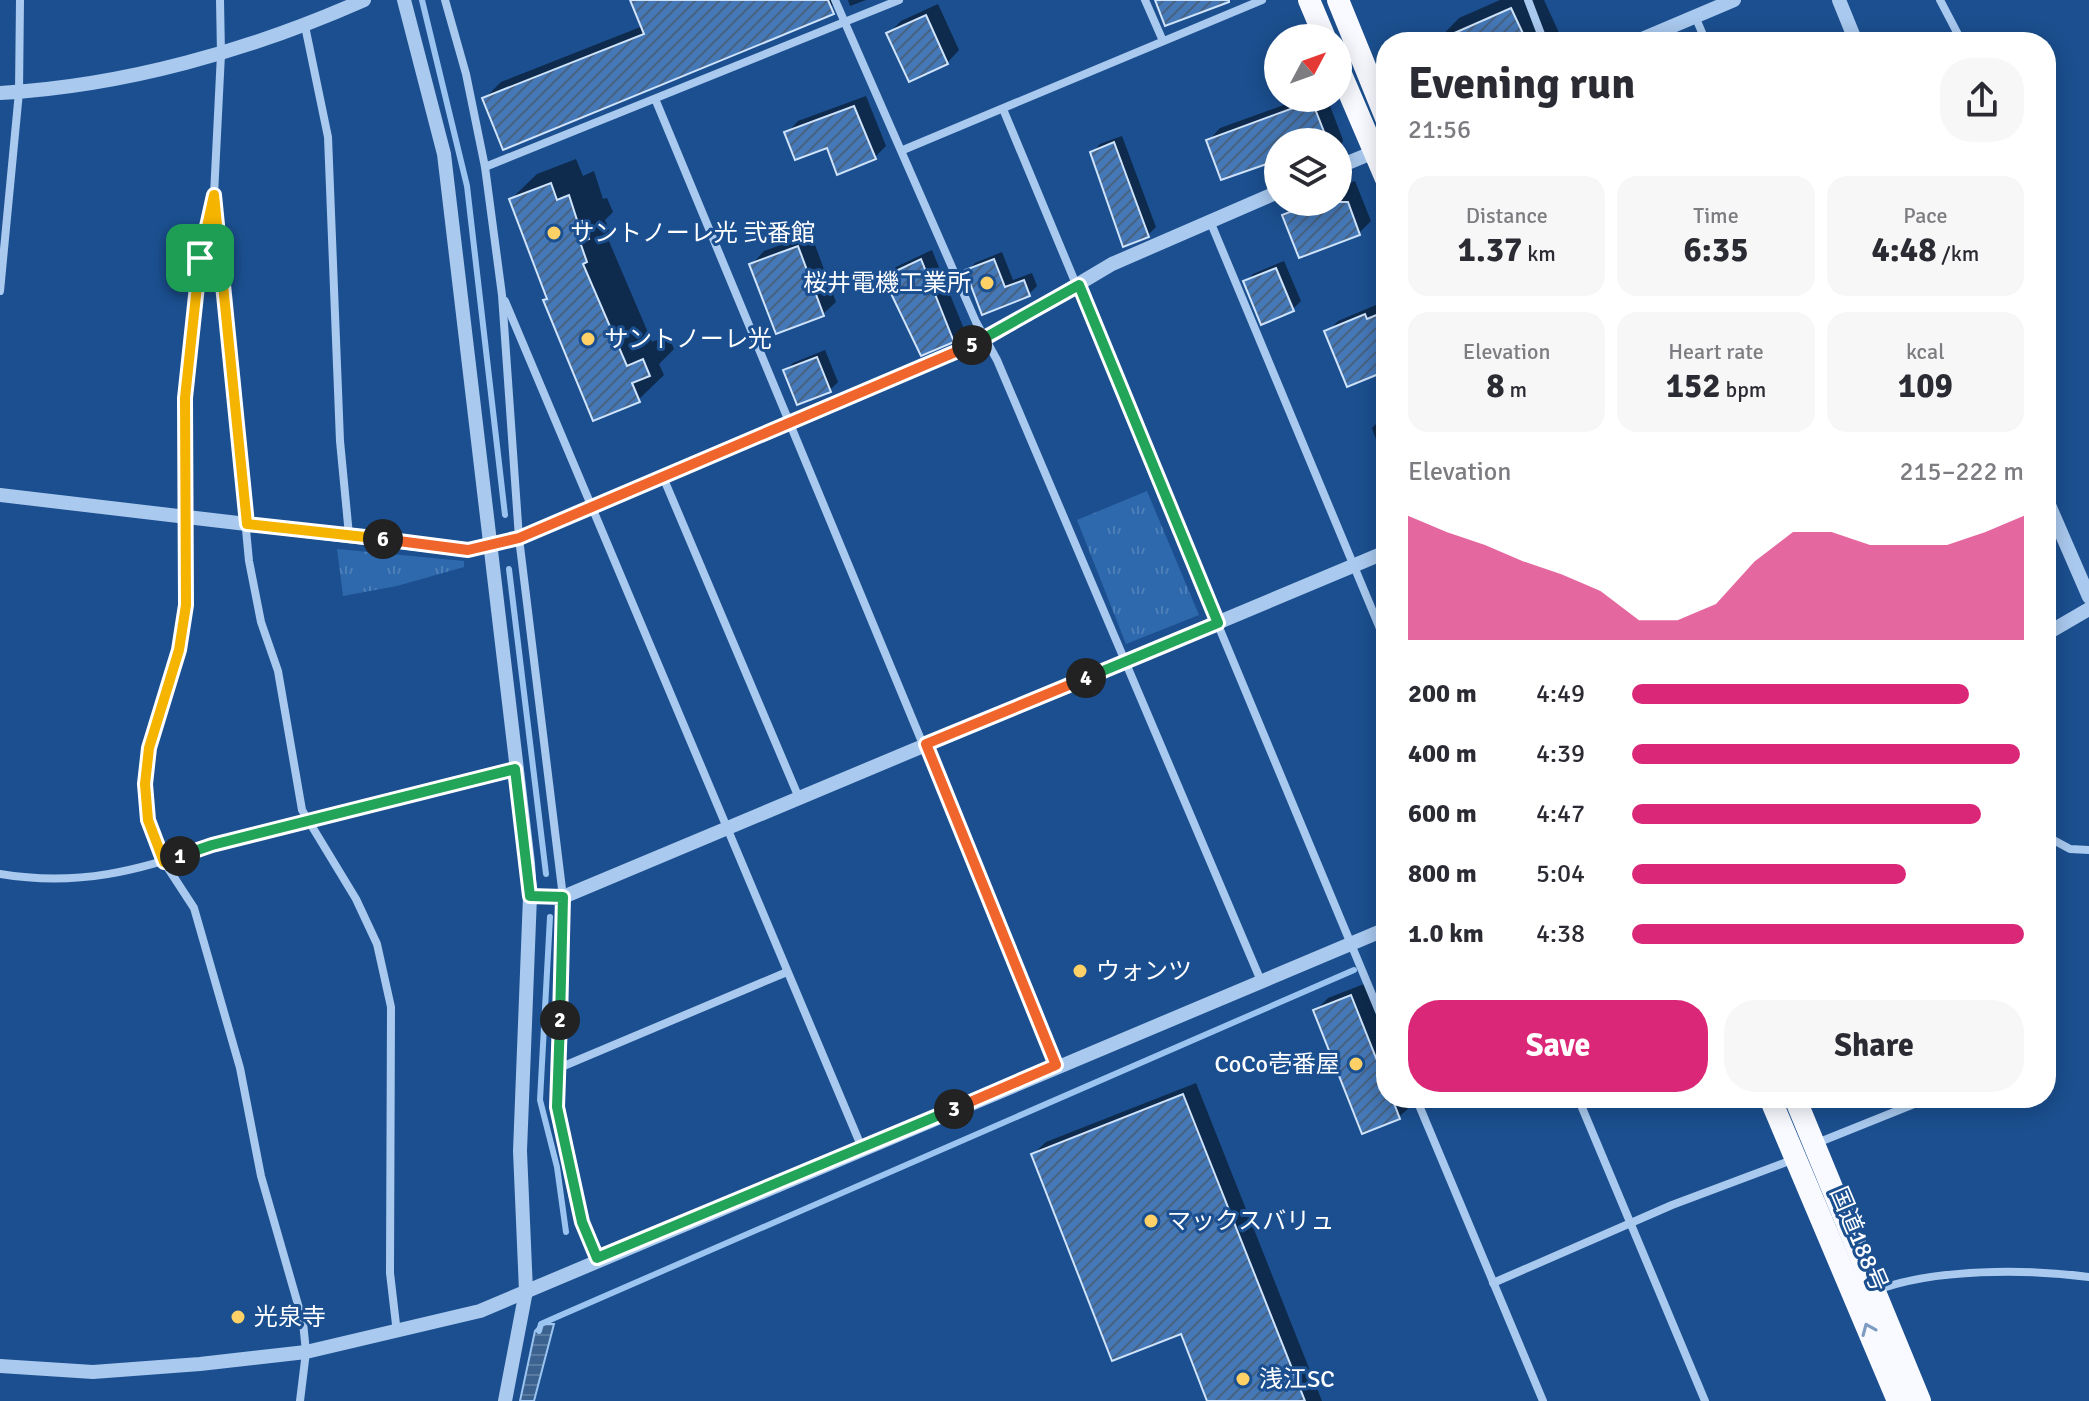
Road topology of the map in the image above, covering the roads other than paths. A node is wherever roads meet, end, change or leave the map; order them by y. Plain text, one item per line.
1 (20, 0) edge
2 (220, 0) edge
3 (364, 0) edge
4 (404, 0) edge
5 (445, 0) edge
6 (835, 0) edge
7 (899, 0) edge
8 (1145, 0) edge
9 (1262, 0) edge
10 (1309, 0) edge
11 (1338, 0) edge
12 (1528, 0) edge
13 (1734, 0) edge
14 (1839, 0) edge
15 (1940, 0) edge
16 (1695, 16) junction
17 (844, 22) junction
18 (1319, 24) edge
19 (305, 26) junction
20 (1540, 32) edge
21 (1658, 32) edge
22 (1702, 32) edge
23 (1852, 32) edge
24 (1957, 32) edge
25 (1163, 41) junction
26 (221, 54) junction
27 (19, 92) junction
28 (0, 93) edge
29 (1376, 93) edge
30 (1352, 94) edge
31 (656, 101) junction
32 (1003, 109) junction
33 (1376, 141) edge
34 (903, 150) junction
35 (1376, 151) edge
36 (1352, 161) edge
37 (485, 167) junction
38 (214, 195) junction
39 (1264, 198) edge
40 (1209, 220) junction
41 (1079, 285) junction
42 (0, 291) edge
43 (502, 295) junction
44 (986, 339) junction
45 (791, 424) junction
46 (663, 477) junction
47 (0, 495) edge
48 (591, 506) junction
49 (184, 518) junction
50 (2056, 521) edge
51 (247, 524) junction
52 (349, 535) junction
53 (519, 538) junction
54 (489, 547) junction
55 (1376, 556) edge
56 (1353, 566) junction
57 (2089, 597) edge
58 (2089, 609) edge
59 (1376, 620) edge
60 (1218, 623) junction
61 (2056, 628) edge
62 (1125, 661) junction
63 (926, 744) junction
64 (515, 769) junction
65 (799, 798) junction
66 (307, 822) junction
67 (728, 828) junction
68 (2056, 841) edge
69 (2089, 850) edge
70 (164, 862) junction
71 (0, 874) edge
72 (530, 896) junction
73 (563, 897) junction
74 (1376, 933) edge
75 (1350, 943) junction
76 (787, 972) junction
77 (1261, 981) junction
78 (1376, 1004) edge
79 (1056, 1065) junction
80 (559, 1068) junction
81 (1420, 1108) edge
82 (1582, 1108) edge
83 (1777, 1108) edge
84 (1797, 1108) edge
85 (1906, 1108) edge
86 (862, 1148) junction
87 (1805, 1151) junction
88 (1631, 1223) junction
89 (597, 1258) junction
90 (2089, 1277) edge
91 (1493, 1283) junction
92 (526, 1291) junction
93 (1865, 1295) junction
94 (397, 1333) junction
95 (306, 1352) junction
96 (0, 1366) edge
97 (300, 1401) edge
98 (505, 1401) edge
99 (1543, 1401) edge
100 (1705, 1401) edge
101 (1898, 1401) edge
102 (1920, 1401) edge

1 - 27 street
2 - 26 street
3 - 19 street
4 - 54 street
5 - 37 street
6 - 17 street
7 - 17 street
8 - 25 street
9 - 25 street
10 - 18 highway
11 - 29 highway
12 - 20 street
13 - 16 street
14 - 23 street
15 - 24 street
16 - 21 street
16 - 22 street
17 - 31 street
17 - 34 street
19 - 26 street
19 - 52 street
25 - 32 street
26 - 27 street
26 - 38 street
27 - 28 street
27 - 42 street
30 - 33 highway
31 - 37 street
31 - 45 street
32 - 34 street
32 - 41 street
34 - 44 street
35 - 36 street
37 - 43 street
38 - 49 street
38 - 51 street
39 - 40 street
40 - 41 street
40 - 56 street
41 - 44 street
41 - 60 street
43 - 48 street
43 - 53 street
44 - 45 street
44 - 62 street
45 - 46 street
45 - 63 street
46 - 48 street
46 - 65 street
47 - 49 street
48 - 53 street
48 - 67 street
49 - 51 street
49 - 70 street
50 - 57 street
51 - 52 street
51 - 66 street
52 - 54 street
53 - 54 street
53 - 73 street
54 - 64 street
55 - 56 street
56 - 59 street
56 - 60 street
58 - 61 street
60 - 62 street
60 - 75 street
62 - 63 street
62 - 77 street
63 - 65 street
63 - 79 street
64 - 66 street
64 - 72 street
65 - 67 street
66 - 70 street
66 - 94 street
67 - 73 street
67 - 76 street
68 - 69 street
70 - 71 street
70 - 95 street
72 - 73 street
72 - 92 street
73 - 80 street
74 - 75 street
75 - 77 street
75 - 78 street
76 - 80 street
76 - 86 street
77 - 79 street
79 - 86 street
80 - 89 street
81 - 91 street
82 - 88 street
83 - 87 highway, 国道188号
84 - 87 highway, 国道188号
85 - 87 street
86 - 89 street
87 - 88 street
87 - 93 highway, 国道188号
88 - 91 street
88 - 100 street
89 - 92 street
90 - 93 street
91 - 99 street
92 - 94 street
92 - 98 street
101 -> 93 highway, 国道188号
93 - 102 highway, 国道188号
94 - 95 street
95 - 96 street
95 - 97 street

